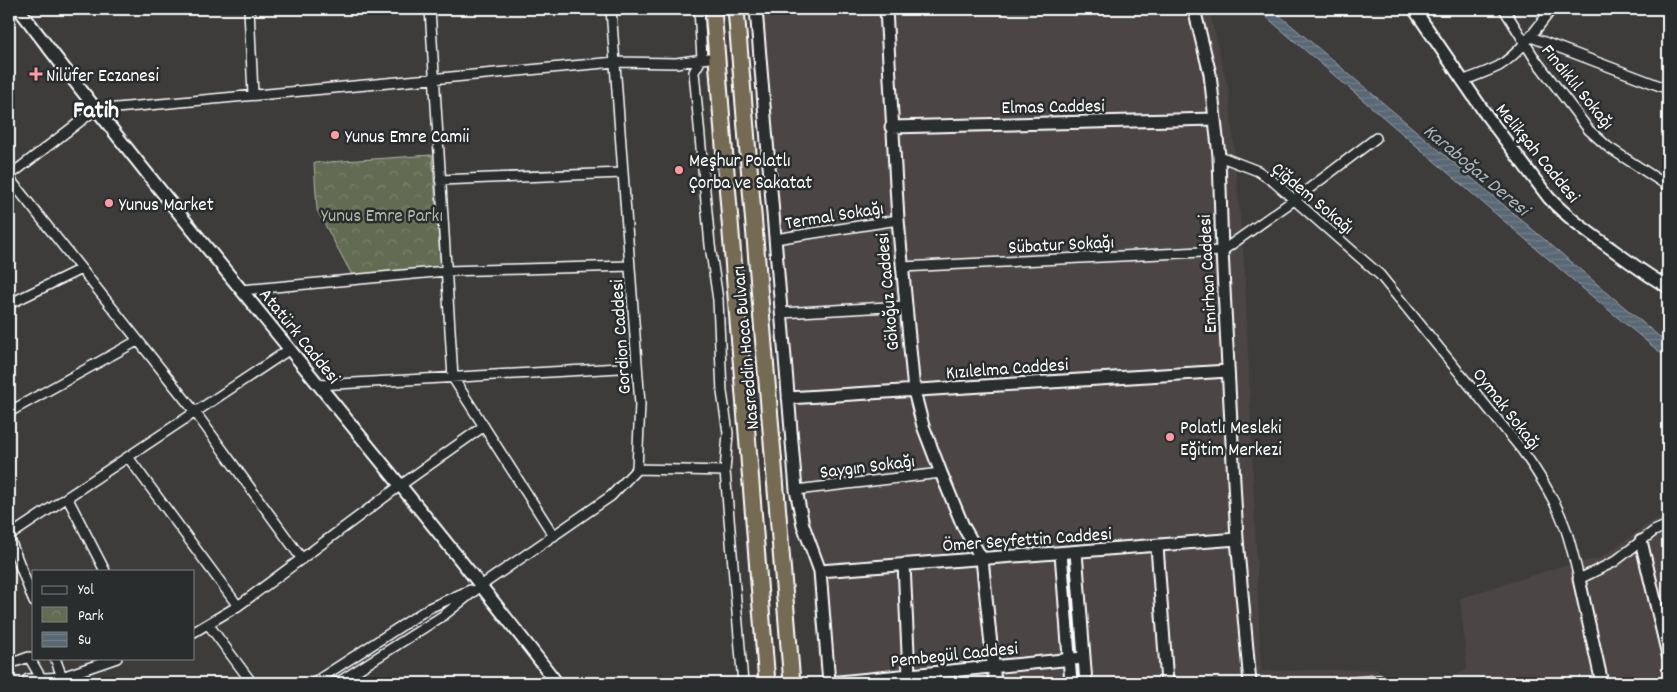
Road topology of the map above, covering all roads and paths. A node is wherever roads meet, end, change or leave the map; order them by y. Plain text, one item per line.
1 (17, 9) edge
2 (249, 9) edge
3 (430, 9) edge
4 (611, 9) edge
5 (699, 9) edge
6 (713, 9) edge
7 (736, 9) edge
8 (756, 9) edge
9 (886, 9) edge
10 (1194, 9) edge
11 (1414, 9) edge
12 (1504, 9) edge
13 (1552, 9) edge
14 (9, 13) edge
15 (1528, 40) junction
16 (709, 58) junction
17 (615, 62) junction
18 (434, 78) junction
19 (1462, 81) junction
20 (1668, 89) edge
21 (253, 94) junction
22 (95, 110) junction
23 (1215, 118) junction
24 (891, 127) junction
25 (1376, 138) dead end
26 (1219, 156) junction
27 (623, 173) junction
28 (9, 177) edge
29 (440, 180) junction
30 (1668, 186) edge
31 (1294, 200) junction
32 (898, 220) junction
33 (775, 239) junction
34 (1222, 251) junction
35 (630, 266) junction
36 (902, 267) junction
37 (81, 269) junction
38 (446, 271) junction
39 (1380, 274) joint
40 (1668, 287) edge
41 (242, 290) junction
42 (9, 304) edge
43 (905, 306) junction
44 (781, 314) junction
45 (138, 341) junction
46 (290, 349) junction
47 (637, 368) junction
48 (1228, 371) junction
49 (452, 378) junction
50 (320, 385) junction
51 (914, 391) junction
52 (788, 398) junction
53 (9, 412) edge
54 (196, 412) junction
55 (484, 426) junction
56 (128, 457) junction
57 (637, 469) junction
58 (725, 471) junction
59 (941, 473) junction
60 (401, 485) junction
61 (796, 490) junction
62 (67, 497) junction
63 (1668, 525) edge
64 (9, 536) edge
65 (554, 536) junction
66 (1237, 539) junction
67 (1641, 541) junction
68 (1157, 546) junction
69 (1076, 552) junction
70 (1061, 553) junction
71 (302, 559) junction
72 (982, 559) junction
73 (904, 564) junction
74 (104, 570) edge
75 (820, 571) junction
76 (1579, 579) junction
77 (482, 585) junction
78 (32, 597) edge
79 (238, 606) junction
80 (208, 624) junction
81 (195, 631) edge
82 (1668, 655) edge
83 (1083, 658) junction
84 (1070, 659) junction
85 (56, 660) edge
86 (111, 660) edge
87 (9, 664) edge
88 (993, 667) junction
89 (909, 675) junction
90 (62, 677) junction
91 (41, 678) junction
92 (1379, 680) dead end
93 (24, 683) edge
94 (252, 683) edge
95 (313, 683) edge
96 (336, 683) edge
97 (557, 683) edge
98 (743, 683) edge
99 (767, 683) edge
100 (792, 683) edge
101 (829, 683) edge
102 (995, 683) edge
103 (1071, 683) edge
104 (1086, 683) edge
105 (1167, 683) edge
106 (1250, 683) edge
107 (1342, 683) edge
108 (1602, 683) edge

1 - 14 street
1 - 22 street, Atatürk Caddesi
2 - 21 street
3 - 18 street
4 - 17 street, Gordion Caddesi
5 - 16 street
6 - 16 highway, Nasreddin Hoca Bulvarı
7 - 100 highway, Nasreddin Hoca Bulvarı
8 - 33 street
9 - 24 street, Gökoğuz Caddesi
10 - 23 street, Emirhan Caddesi
11 - 19 street, Melikşah Caddesi
12 - 15 street, Fındıklıl Sokağı
13 - 15 street
15 - 19 street
15 - 20 street
15 - 30 street, Fındıklıl Sokağı
16 - 17 street
16 - 58 street
16 - 99 highway, Nasreddin Hoca Bulvarı
17 - 18 street
17 - 27 street, Gordion Caddesi
18 - 21 street
18 - 29 street
19 - 40 street, Melikşah Caddesi
21 - 22 street
22 - 28 street
22 - 41 street, Atatürk Caddesi
23 - 24 street, Elmas Caddesi
23 - 26 street, Emirhan Caddesi
24 - 32 street, Gökoğuz Caddesi
25 - 31 street
26 - 31 street, Çiğdem Sokağı
26 - 34 street, Emirhan Caddesi
27 - 29 street
27 - 35 street, Gordion Caddesi
28 - 37 street
29 - 38 street
31 - 34 street
31 - 39 street, Çiğdem Sokağı
32 - 33 street, Termal Sokağı
32 - 36 street, Gökoğuz Caddesi
33 - 44 street
34 - 36 street, Sübatur Sokağı
34 - 48 street, Emirhan Caddesi
35 - 38 street
35 - 47 street, Gordion Caddesi
36 - 43 street, Gökoğuz Caddesi
37 - 42 street
37 - 45 street
38 - 41 street
38 - 49 street
39 - 76 street, Oymak Sokağı
41 - 46 street, Atatürk Caddesi
43 - 44 street
43 - 51 street, Gökoğuz Caddesi
44 - 52 street
45 - 53 street
45 - 54 street
46 - 50 street, Atatürk Caddesi
46 - 54 street
47 - 49 street
47 - 57 street, Gordion Caddesi
48 - 51 street, Kızılelma Caddesi
48 - 66 street, Emirhan Caddesi
49 - 50 street
49 - 55 street
50 - 60 street, Atatürk Caddesi
51 - 52 street, Kızılelma Caddesi
51 - 59 street, Gökoğuz Caddesi
52 - 61 street
54 - 56 street
54 - 71 street
55 - 60 street
55 - 65 street
56 - 62 street
56 - 79 street
57 - 58 street
57 - 65 street
58 - 98 street
59 - 61 street, Saygın Sokağı
59 - 72 street, Gökoğuz Caddesi
60 - 71 street
60 - 77 street, Atatürk Caddesi
61 - 75 street
62 - 64 street
62 - 74 street
63 - 67 street
64 - 78 street
65 - 77 street
66 - 68 street, Ömer Seyfettin Caddesi
66 - 106 street, Emirhan Caddesi
67 - 76 street
67 - 82 street
68 - 69 street, Ömer Seyfettin Caddesi
68 - 105 street
69 - 70 street, Ömer Seyfettin Caddesi
69 - 83 street
70 - 72 street, Ömer Seyfettin Caddesi
70 - 84 street
71 - 79 street
72 - 73 street, Ömer Seyfettin Caddesi
72 - 88 street
73 - 75 street, Ömer Seyfettin Caddesi
73 - 89 street
75 - 101 street
76 - 108 street
77 - 95 street
77 - 96 street
77 - 97 street, Atatürk Caddesi
79 - 80 street
80 - 81 street
80 - 94 street
83 - 84 street, Pembegül Caddesi
83 - 104 street
84 - 88 street, Pembegül Caddesi
84 - 103 street
85 - 90 street
86 - 90 street
87 - 91 street
88 - 89 street, Pembegül Caddesi
88 - 102 street
89 - 101 street, Pembegül Caddesi
90 - 91 street
91 - 93 street
92 - 107 street

